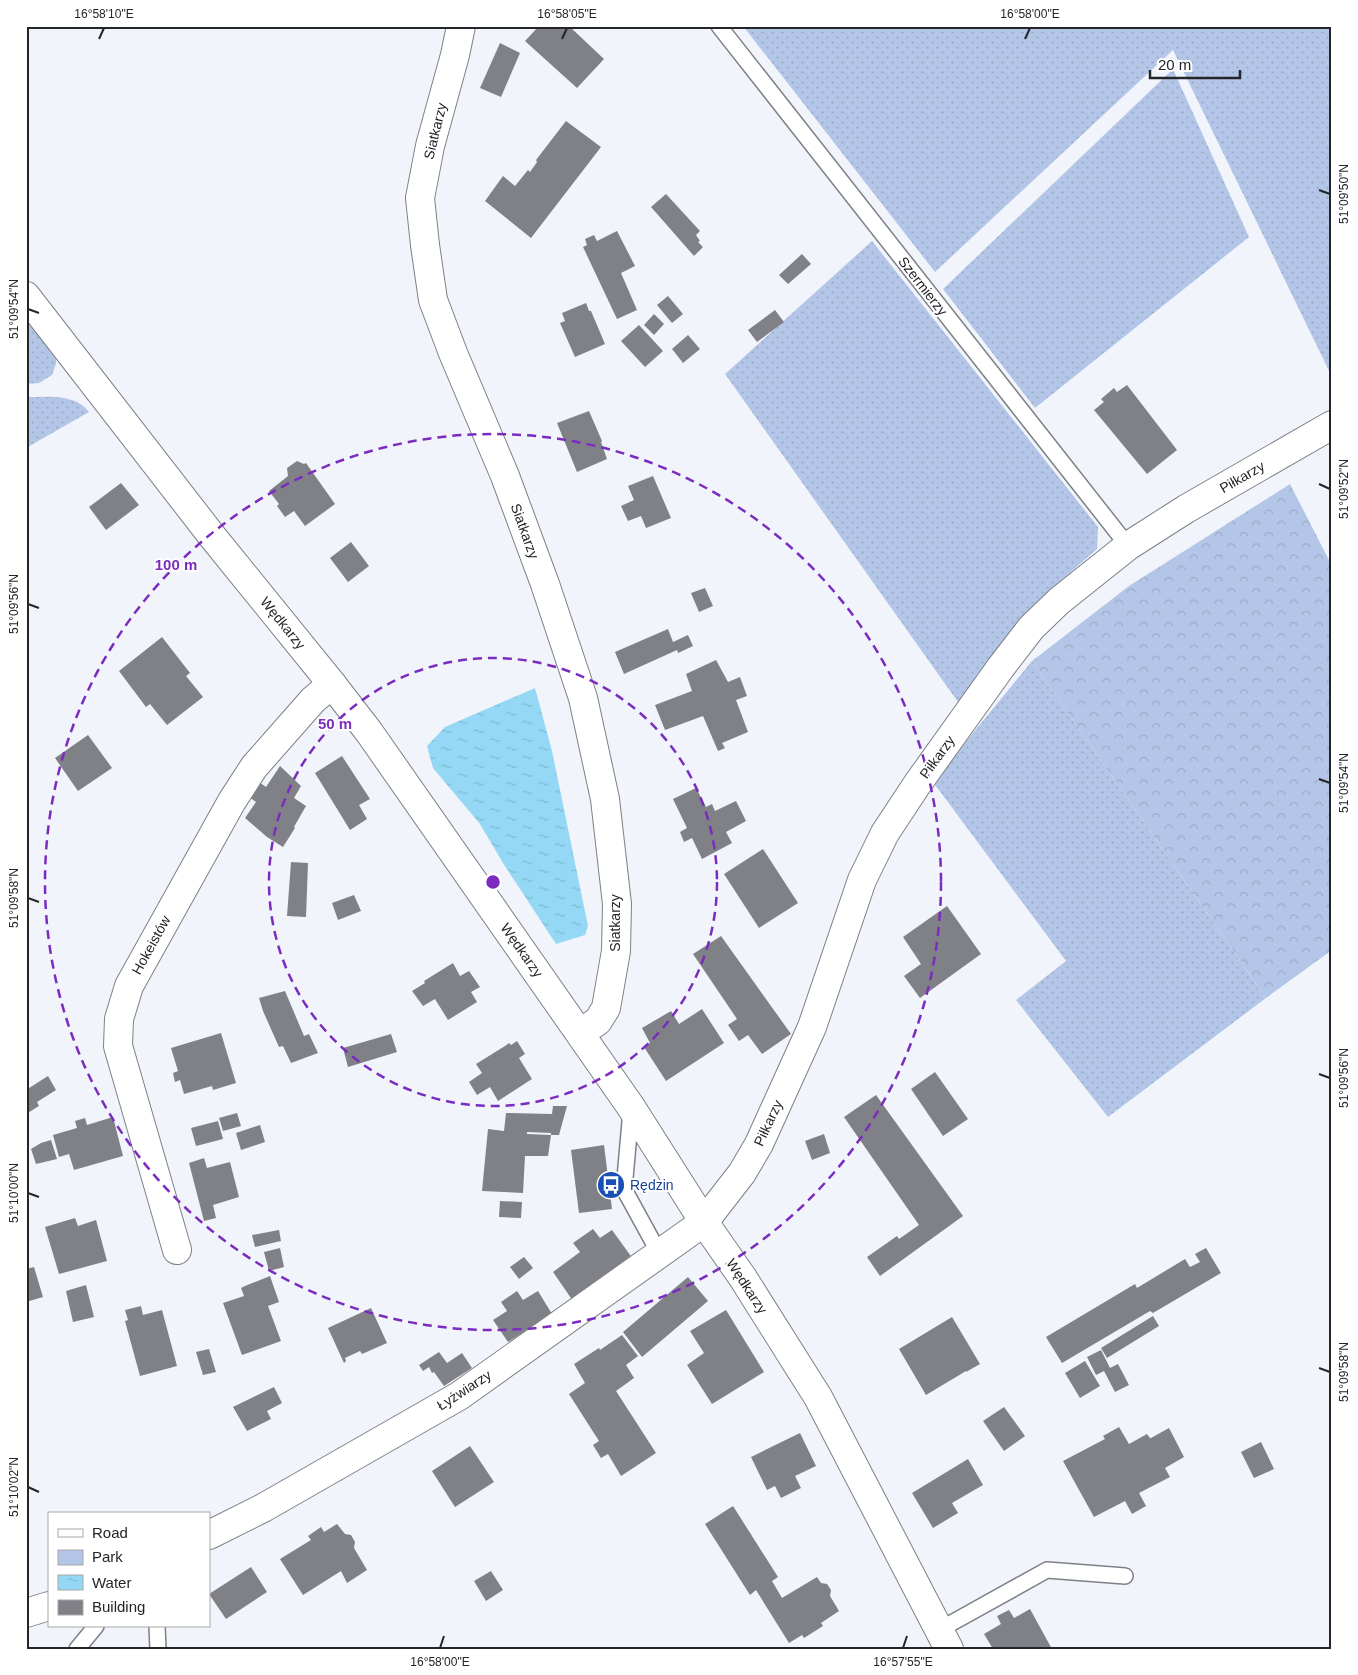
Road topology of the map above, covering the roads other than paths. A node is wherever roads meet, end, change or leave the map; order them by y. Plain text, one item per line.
1 (461, 26) edge
2 (719, 26) edge
3 (26, 296) edge
4 (1332, 426) edge
5 (1128, 546) junction
6 (332, 684) junction
7 (580, 1033) junction
8 (631, 1107) junction
9 (704, 1222) junction
10 (177, 1250) dead end
11 (660, 1253) junction
12 (210, 1534) edge
13 (1125, 1576) dead end
14 (48, 1606) edge
15 (26, 1614) edge
16 (94, 1628) edge
17 (157, 1628) edge
18 (944, 1640) edge
19 (77, 1649) edge
20 (158, 1649) edge

1 - 7 street, Siatkarzy
2 - 5 lane, Szermierzy
3 - 6 street, Wędkarzy
4 - 5 street, Piłkarzy
5 - 9 street, Piłkarzy
6 - 7 street, Wędkarzy
6 - 10 street, Hokeistów
7 - 8 street, Wędkarzy
8 - 9 street, Wędkarzy
8 - 11 lane
9 - 11 street, Łyżwiarzy
9 - 18 street, Wędkarzy
11 - 12 street, Łyżwiarzy
13 - 18 lane
14 - 15 street
16 - 19 lane
17 - 20 lane

